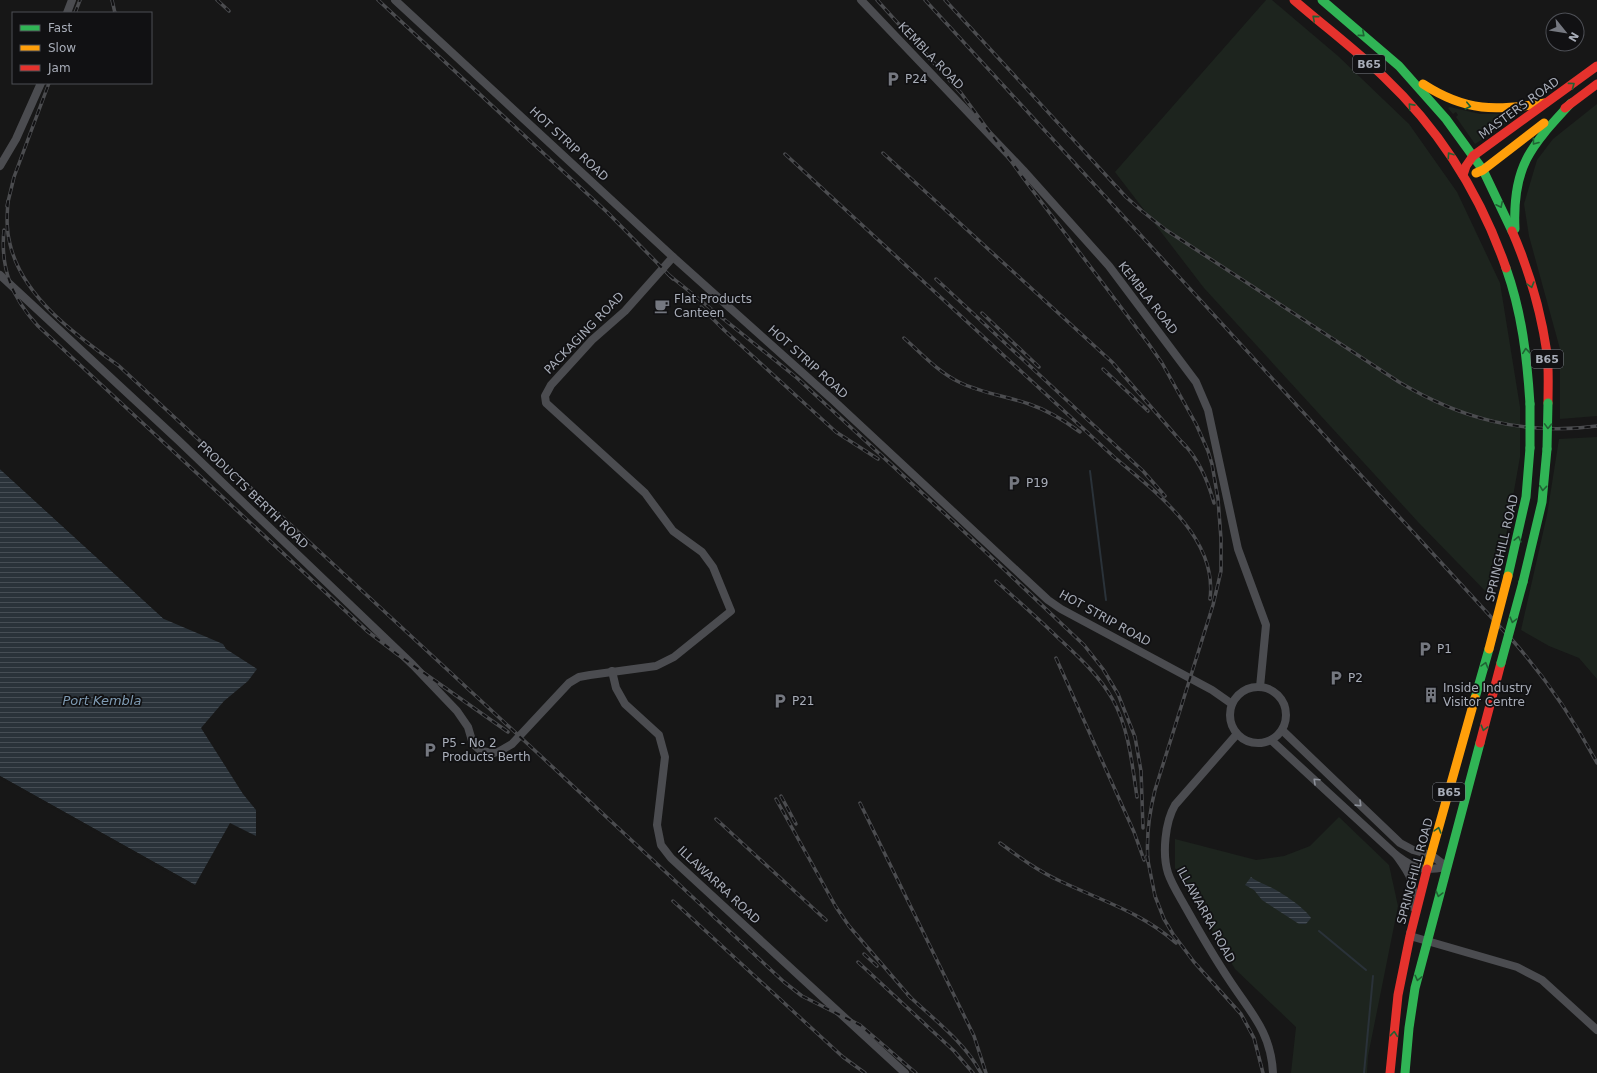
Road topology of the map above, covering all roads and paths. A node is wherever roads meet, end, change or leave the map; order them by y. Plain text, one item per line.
1 (72, 0) edge
2 (395, 0) edge
3 (861, 0) edge
4 (1294, 0) edge
5 (1322, 0) edge
6 (67, 12) edge
7 (1399, 66) junction
8 (1597, 66) edge
9 (40, 84) edge
10 (1597, 84) edge
11 (1548, 103) junction
12 (1571, 103) junction
13 (1473, 156) junction
14 (0, 166) edge
15 (1483, 170) junction
16 (1463, 175) junction
17 (1522, 254) junction
18 (673, 257) junction
19 (0, 275) edge
20 (612, 672) junction
21 (1260, 686) junction
22 (1232, 704) junction
23 (1282, 730) junction
24 (1237, 734) junction
25 (1271, 740) junction
26 (1344, 790) junction
27 (1337, 800) junction
28 (1396, 855) junction
29 (1431, 855) junction
30 (1446, 867) junction
31 (1427, 870) junction
32 (1410, 936) junction
33 (1427, 940) junction
34 (1597, 1030) edge
35 (905, 1073) edge
36 (1273, 1073) edge
37 (1390, 1073) edge
38 (1405, 1073) edge

1 - 6 street
2 - 18 street, HOT STRIP ROAD
3 - 21 street, KEMBLA ROAD
16 -> 4 main road, SPRINGHILL ROAD / B65
5 -> 7 main road, B65
7 -> 11 main road
7 - 13 main road, B65
11 -> 8 main road, MASTERS ROAD
9 - 14 street
10 - 12 main road
11 - 13 main road, MASTERS ROAD
12 - 15 main road
12 -> 17 main road
13 - 15 main road, B65
13 - 16 main road, MASTERS ROAD
15 - 16 main road
15 -> 17 main road, B65
29 -> 16 main road, SPRINGHILL ROAD / B65, bridge
17 -> 30 main road, B65, bridge
18 - 20 street, PACKAGING ROAD
18 - 22 street, HOT STRIP ROAD
19 - 20 street, PRODUCTS BERTH ROAD
20 - 35 street, ILLAWARRA ROAD
21 - 22 street
21 - 23 street
22 - 24 street
23 - 25 street
23 - 26 street
24 - 25 street
24 - 36 street, ILLAWARRA ROAD
27 -> 25 street
26 - 27 street
26 -> 29 street
27 - 28 street
28 - 31 street
28 - 32 street
29 - 30 street
29 - 31 main road, SPRINGHILL ROAD / B65
30 - 31 street
30 -> 33 main road, B65
31 - 32 main road, SPRINGHILL ROAD / B65
32 - 33 street
37 -> 32 main road, SPRINGHILL ROAD / B65
33 - 34 street
33 -> 38 main road, B65

